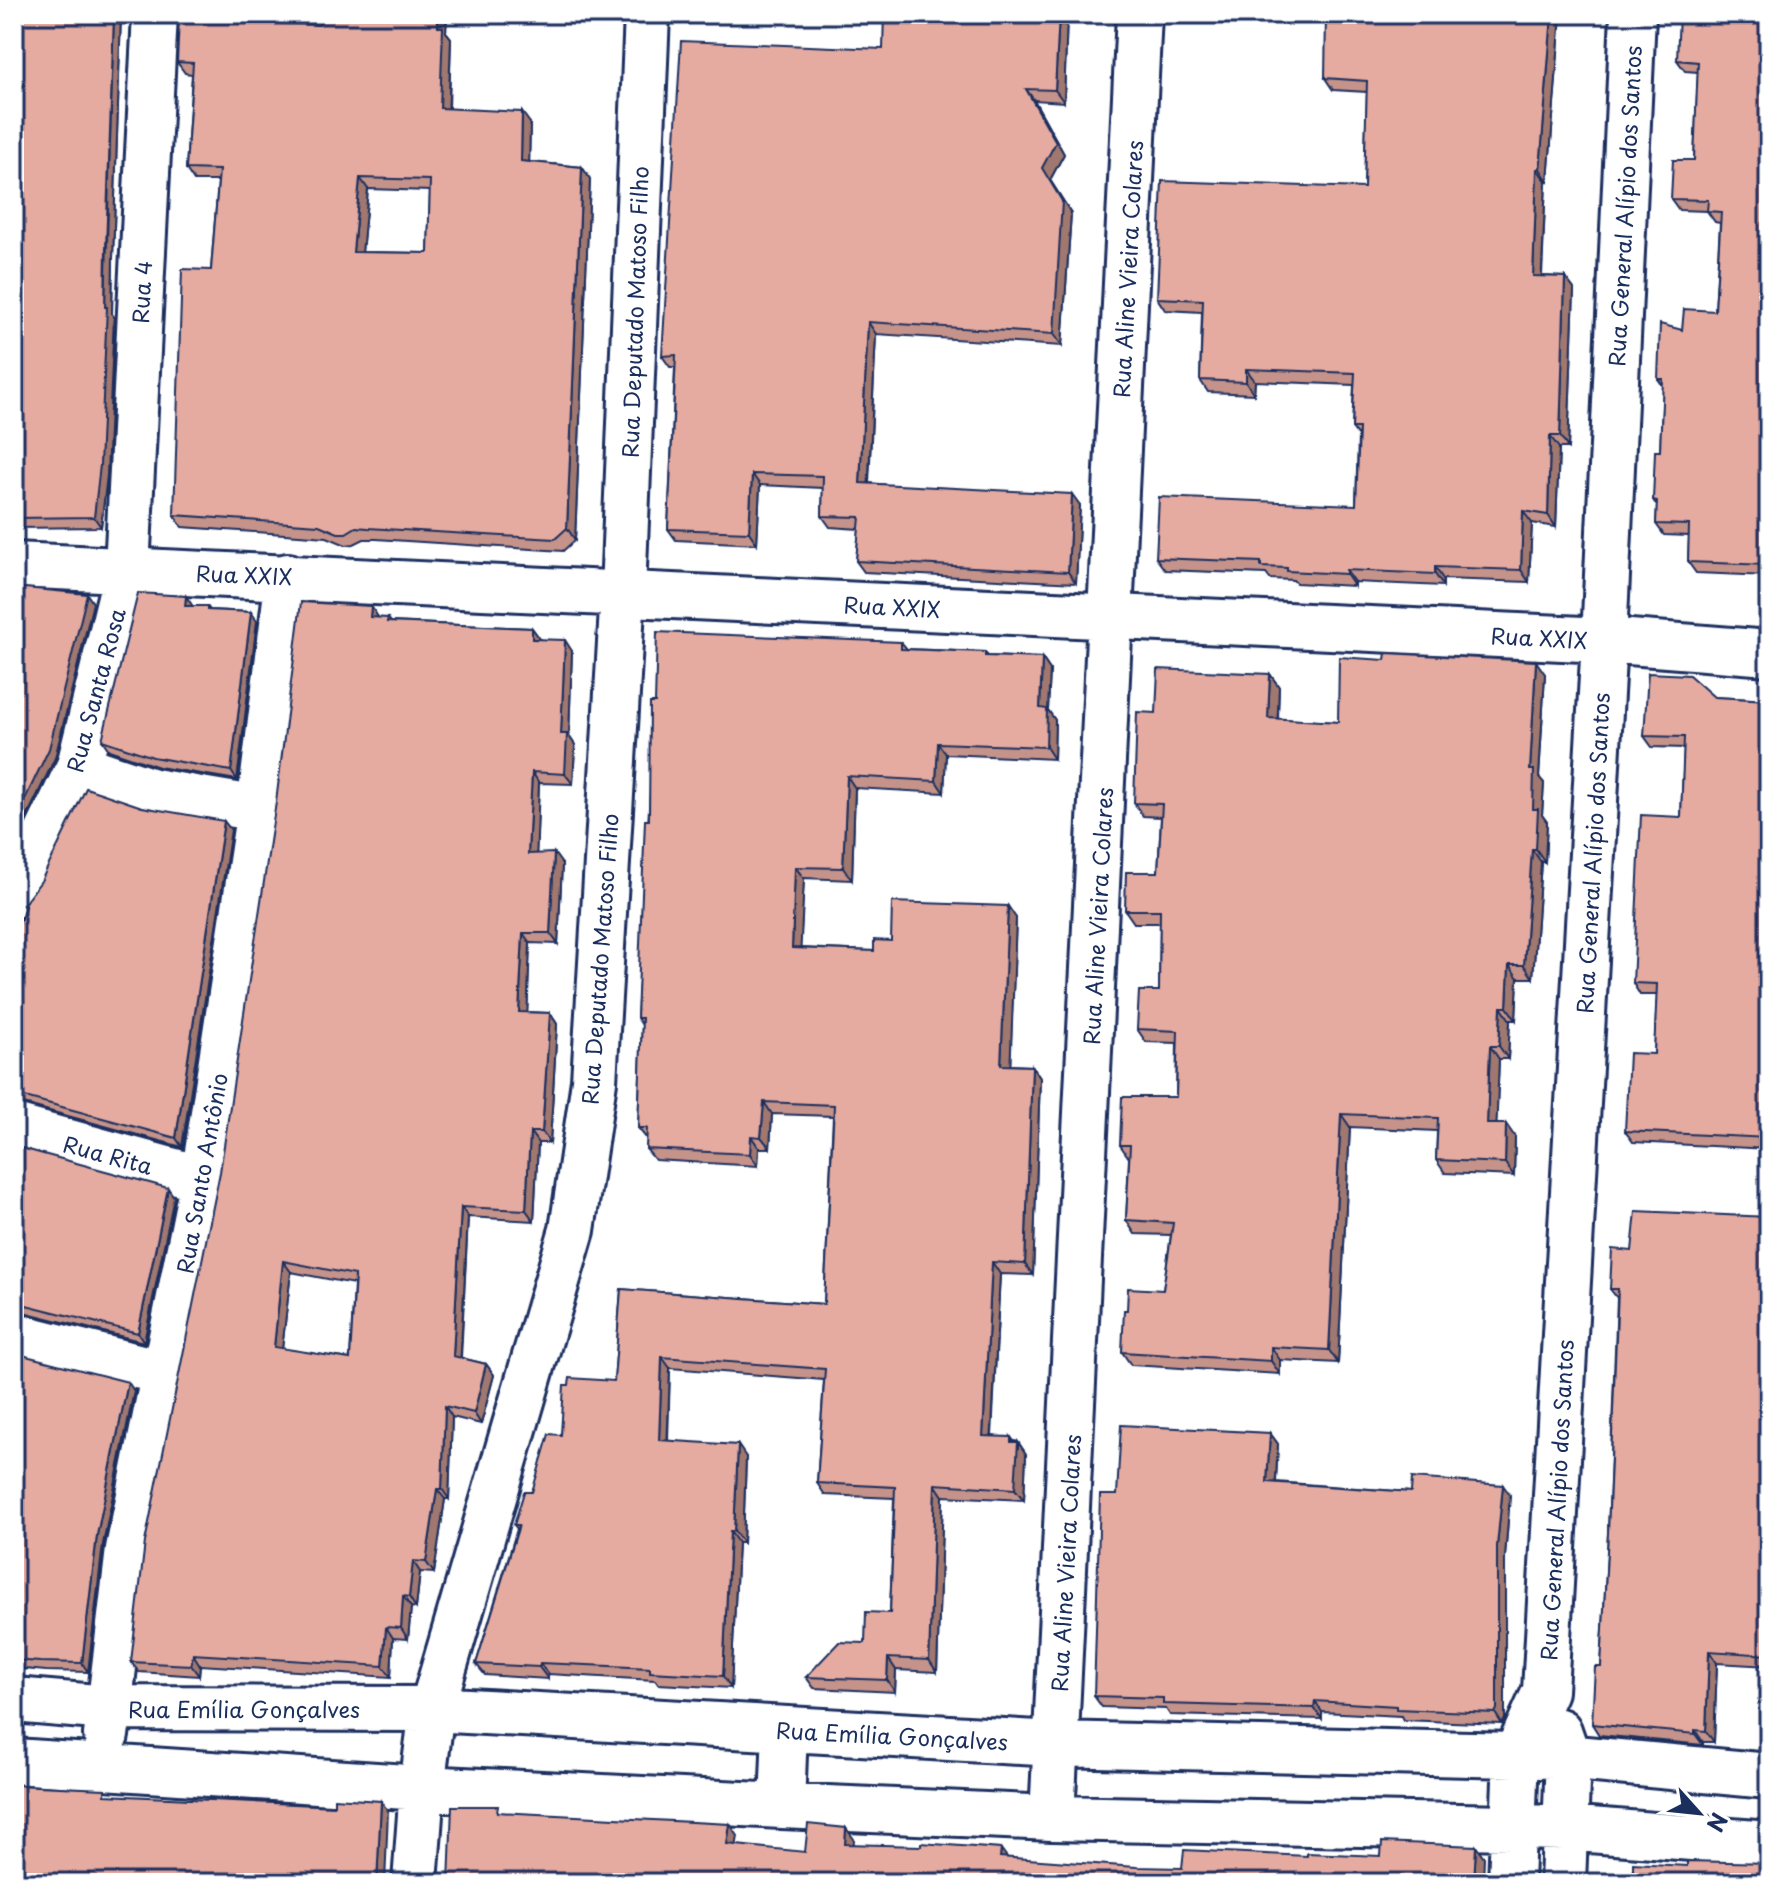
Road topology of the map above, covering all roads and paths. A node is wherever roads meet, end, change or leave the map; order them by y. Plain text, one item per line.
1 (155, 14) edge
2 (647, 14) edge
3 (1139, 14) edge
4 (1633, 14) edge
5 (14, 565) edge
6 (127, 569) junction
7 (288, 576) junction
8 (623, 592) junction
9 (1111, 617) junction
10 (1604, 640) junction
11 (1769, 653) edge
12 (79, 766) junction
13 (259, 809) junction
14 (14, 895) edge
15 (14, 1127) edge
16 (203, 1179) junction
17 (14, 1335) edge
18 (165, 1373) junction
19 (1545, 1691) junction
20 (14, 1700) edge
21 (108, 1708) junction
22 (432, 1709) junction
23 (785, 1729) junction
24 (1056, 1744) junction
25 (1516, 1755) junction
26 (1568, 1757) junction
27 (14, 1761) edge
28 (104, 1768) junction
29 (1769, 1776) edge
30 (422, 1788) junction
31 (782, 1806) junction
32 (1052, 1818) junction
33 (1514, 1827) junction
34 (1564, 1828) junction
35 (1769, 1844) edge
36 (415, 1883) edge
37 (1511, 1883) edge
38 (1563, 1883) edge

1 - 6 street, Rua 4
2 - 8 street, Rua Deputado Matoso Filho
3 - 9 street, Rua Aline Vieira Colares
4 - 10 street, Rua General Alípio dos Santos
5 - 6 street, Rua XXIX
6 - 7 street, Rua XXIX
6 - 12 street, Rua Santa Rosa
7 - 8 street, Rua XXIX
7 - 13 street, Rua Santo Antônio
8 - 9 street, Rua XXIX
8 - 22 street, Rua Deputado Matoso Filho
9 - 10 street, Rua XXIX
9 - 24 street, Rua Aline Vieira Colares
10 - 11 street, Rua XXIX
10 - 19 street, Rua General Alípio dos Santos
12 - 13 street
12 - 14 street, Rua Santa Rosa
13 - 16 street, Rua Santo Antônio
15 - 16 street, Rua Rita
16 - 18 street, Rua Santo Antônio
17 - 18 street
18 - 21 street, Rua Santo Antônio
19 - 25 street, Rua General Alípio dos Santos
19 - 26 street, Rua General Alípio dos Santos
20 - 21 street, Rua Emília Gonçalves
21 - 22 street, Rua Emília Gonçalves
21 - 28 street, Rua Santo Antônio
22 - 23 street, Rua Emília Gonçalves
22 - 30 street, Rua Deputado Matoso Filho
23 - 24 street, Rua Emília Gonçalves
23 - 31 street
24 - 25 street, Rua Emília Gonçalves
24 - 32 street, Rua Aline Vieira Colares
25 - 26 street, Rua Emília Gonçalves
25 - 33 street, Rua General Alípio dos Santos
26 - 29 street, Rua Emília Gonçalves
26 - 34 street, Rua General Alípio dos Santos
27 - 28 street
28 - 30 street
30 - 31 street
30 - 36 street, Rua Deputado Matoso Filho
31 - 32 street
32 - 33 street
33 - 34 street
33 - 37 street, Rua General Alípio dos Santos
34 - 35 street
34 - 38 street, Rua General Alípio dos Santos

